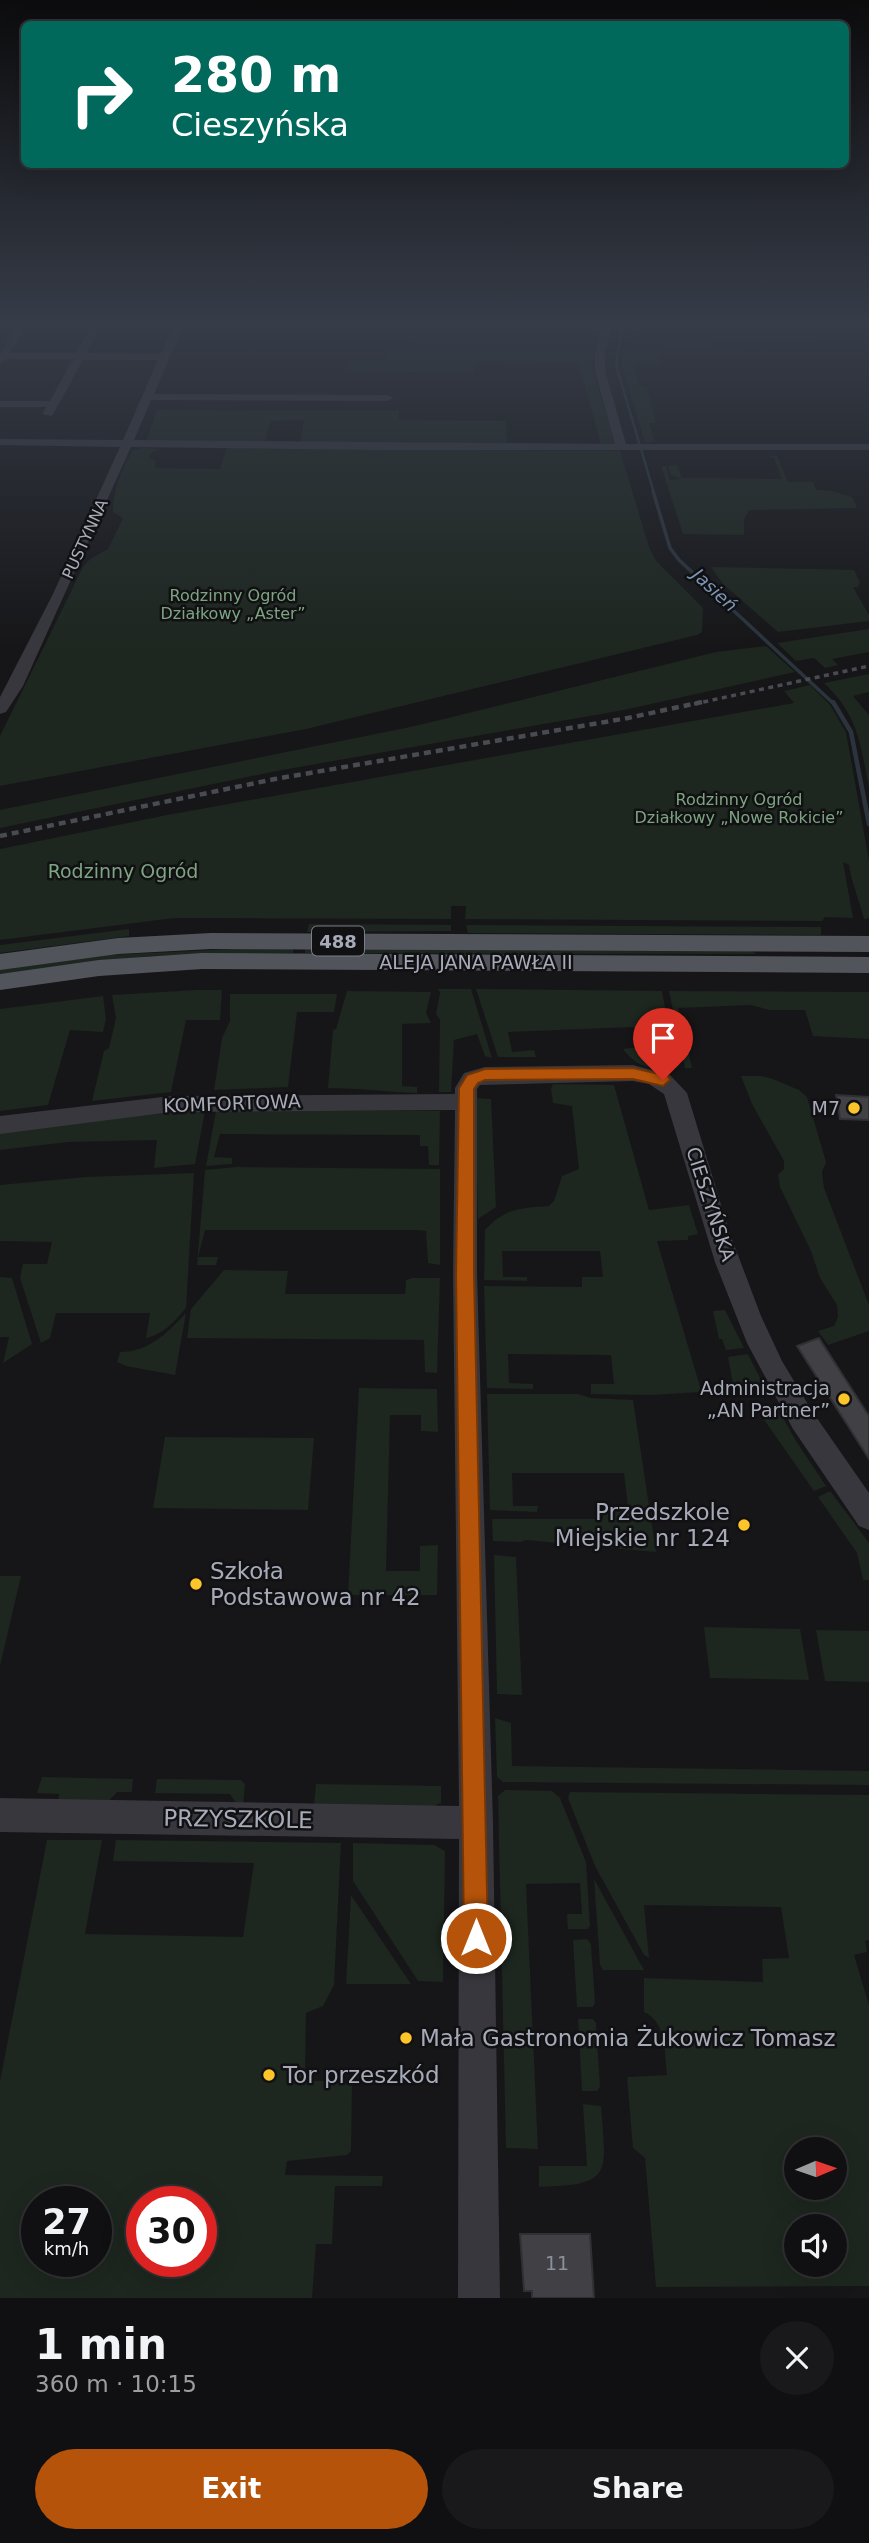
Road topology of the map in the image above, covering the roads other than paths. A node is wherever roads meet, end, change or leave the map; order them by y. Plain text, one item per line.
1 (133, 433) edge
2 (620, 433) edge
3 (0, 442) edge
4 (129, 443) junction
5 (869, 447) edge
6 (625, 448) junction
7 (0, 709) edge
8 (869, 944) edge
9 (769, 954) junction
10 (0, 962) edge
11 (869, 965) edge
12 (0, 982) edge
13 (466, 1102) junction
14 (0, 1125) edge
15 (869, 1516) edge
16 (0, 1815) edge
17 (476, 1823) junction
18 (479, 2298) edge

1 - 4 street, PUSTYNNA
2 - 6 street
3 - 4 street
4 - 6 street
4 - 7 street, PUSTYNNA
5 - 6 street
8 - 9 main road, ALEJA JANA PAWŁA II / 488
9 - 10 main road, ALEJA JANA PAWŁA II / 488
9 - 11 main road, ALEJA JANA PAWŁA II / 488
9 - 12 main road, ALEJA JANA PAWŁA II / 488
13 - 14 street, KOMFORTOWA
13 - 15 street, CIESZYŃSKA
13 - 17 street
16 - 17 street, PRZYSZKOLE
17 - 18 street

